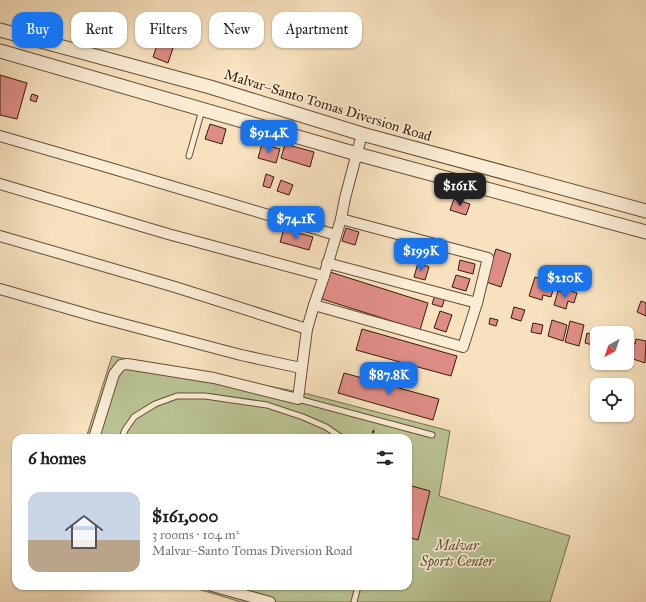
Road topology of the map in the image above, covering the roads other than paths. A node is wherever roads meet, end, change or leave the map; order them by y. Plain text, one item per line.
1 (0, 30) edge
2 (0, 51) edge
3 (202, 110) junction
4 (362, 134) junction
5 (0, 136) edge
6 (357, 154) junction
7 (189, 156) dead end
8 (0, 184) edge
9 (646, 211) edge
10 (341, 219) junction
11 (646, 232) edge
12 (336, 235) junction
13 (0, 236) edge
14 (328, 263) junction
15 (324, 276) junction
16 (0, 289) edge
17 (477, 303) junction
18 (314, 306) junction
19 (307, 329) junction
20 (301, 368) junction
21 (298, 399) junction
22 (95, 434) edge
23 (124, 434) edge
24 (336, 434) edge
25 (432, 435) dead end
26 (226, 590) edge
27 (357, 590) edge
28 (270, 602) edge
29 (354, 602) edge

1 - 4 street, Malvar–Santo Tomas Diversion Road
2 - 3 street
3 - 6 street
3 - 7 lane
4 - 6 street
4 - 9 street, Malvar–Santo Tomas Diversion Road
5 - 12 street
6 - 10 street
6 - 11 street
8 - 15 street
10 - 12 street
10 - 17 street
12 - 14 street
13 - 19 street
14 - 15 street
14 - 17 street
15 - 18 street
16 - 20 street
17 - 18 street
18 - 19 street
19 - 20 street
20 - 21 street
21 - 22 street
21 - 25 lane
23 - 24 lane
26 - 28 street
27 - 29 lane

